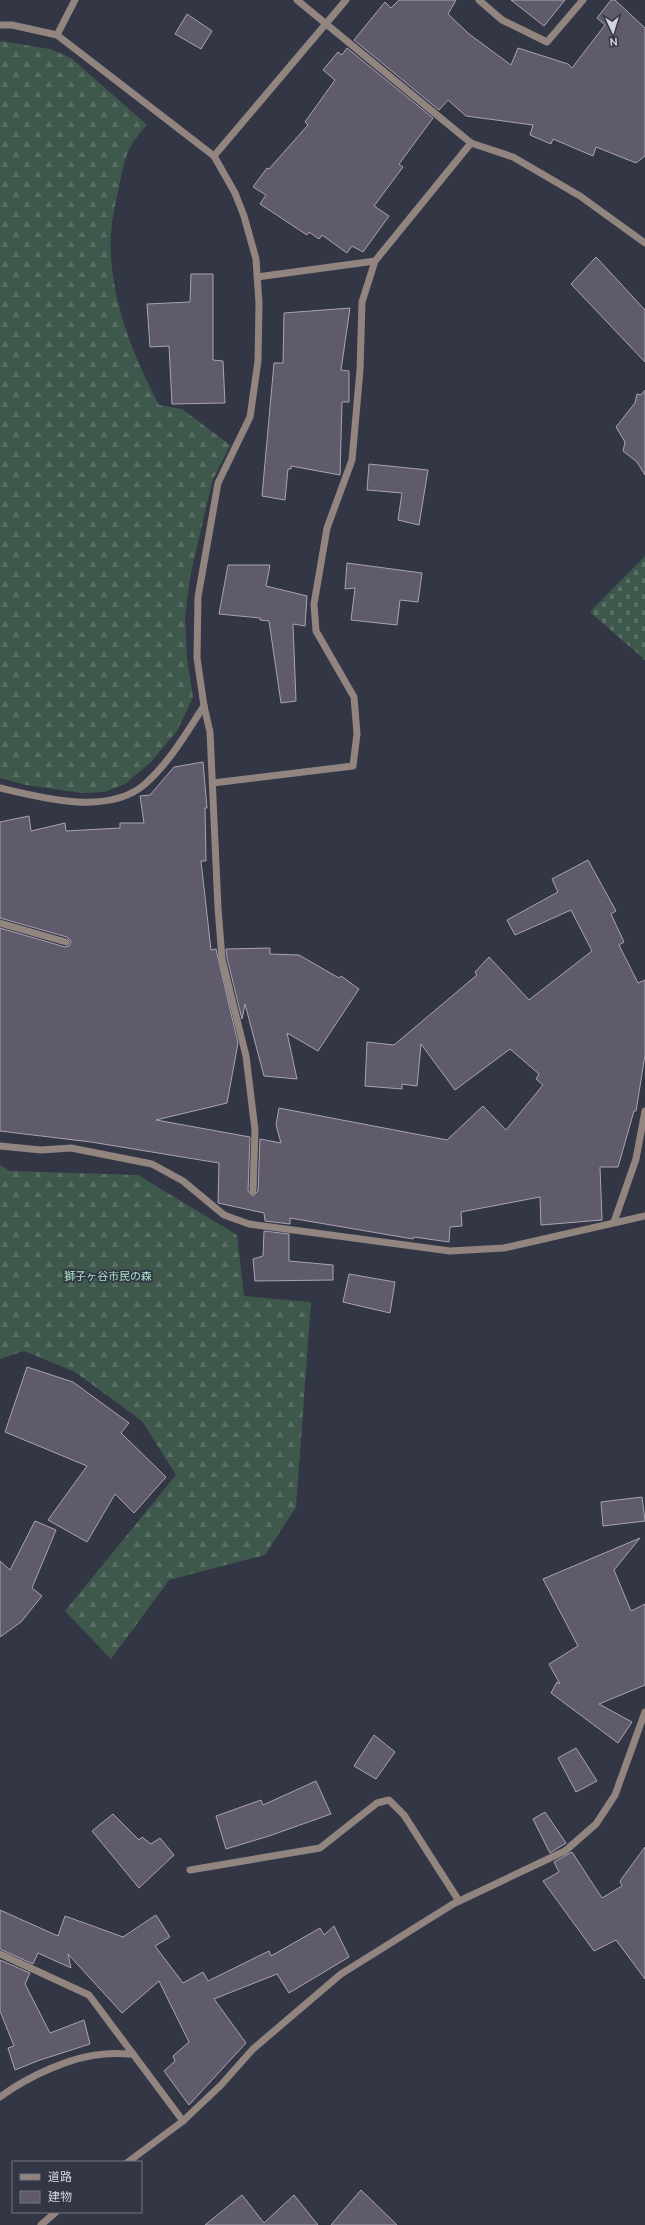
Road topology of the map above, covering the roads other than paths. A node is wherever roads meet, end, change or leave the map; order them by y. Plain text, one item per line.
1 (75, 0) edge
2 (297, 0) edge
3 (346, 0) edge
4 (479, 0) edge
5 (584, 0) edge
6 (326, 24) junction
7 (0, 25) edge
8 (58, 35) junction
9 (471, 143) junction
10 (214, 156) junction
11 (645, 243) edge
12 (375, 261) junction
13 (257, 277) junction
14 (204, 706) junction
15 (213, 783) junction
16 (0, 788) edge
17 (0, 923) edge
18 (66, 942) dead end
19 (645, 1111) edge
20 (0, 1146) edge
21 (253, 1191) dead end
22 (645, 1216) edge
23 (614, 1222) junction
24 (645, 1712) edge
25 (190, 1870) dead end
26 (459, 1901) junction
27 (0, 1954) edge
28 (133, 2054) junction
29 (0, 2097) edge
30 (183, 2121) junction
31 (129, 2161) edge
32 (55, 2213) edge
33 (41, 2225) edge

1 - 8 street
2 - 6 street
3 - 6 street
4 - 5 street
6 - 9 street
6 - 10 street
7 - 8 street
8 - 10 street
9 - 11 street
9 - 12 street
10 - 13 street
12 - 13 street
12 - 15 street
13 - 14 street
14 - 15 street
14 - 16 street
15 - 21 street
17 - 18 street
19 - 23 street
20 - 23 street
22 - 23 street
24 - 26 street
25 - 26 street
26 - 30 street
27 - 28 street
28 - 29 street
28 - 30 street
30 - 31 street
32 - 33 street

